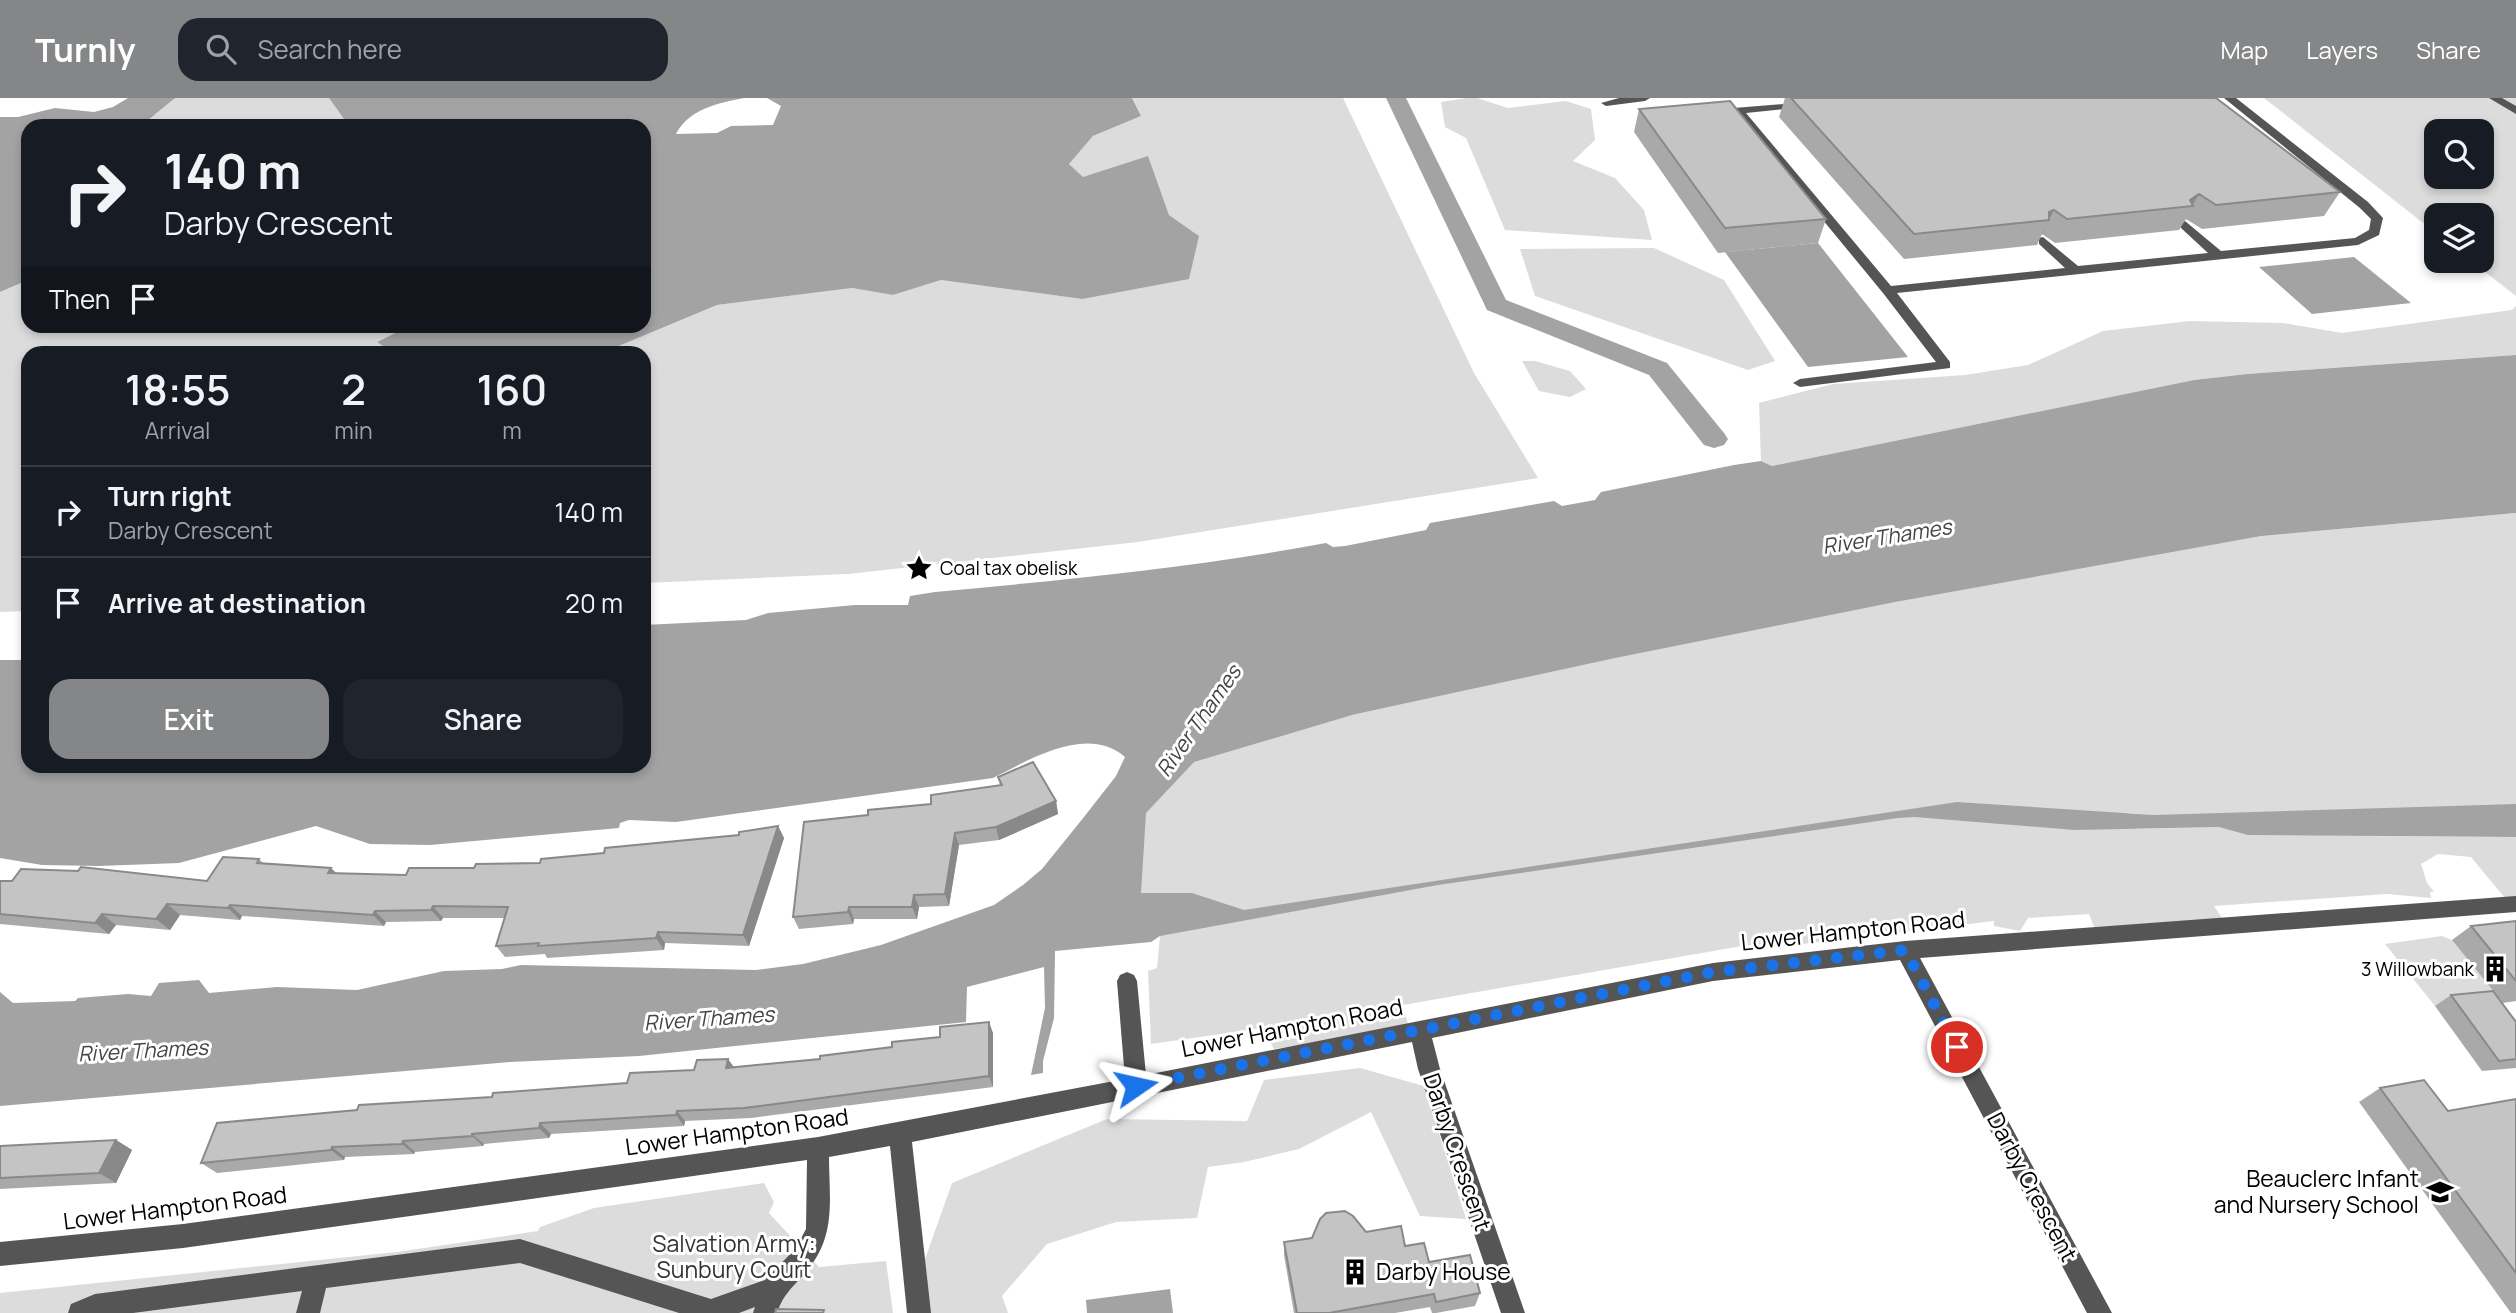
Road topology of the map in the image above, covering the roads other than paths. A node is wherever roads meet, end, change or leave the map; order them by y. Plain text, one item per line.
1 (1645, 98) edge
2 (1734, 98) edge
3 (2229, 98) edge
4 (2494, 98) edge
5 (1606, 103) dead end
6 (1818, 103) edge
7 (1781, 106) junction
8 (2516, 111) edge
9 (2185, 225) edge
10 (2043, 240) edge
11 (2218, 255) junction
12 (2075, 270) junction
13 (1888, 290) junction
14 (1800, 383) dead end
15 (2516, 904) edge
16 (1905, 950) junction
17 (1127, 981) dead end
18 (1419, 1029) junction
19 (1136, 1086) junction
20 (900, 1134) junction
21 (818, 1148) junction
22 (0, 1254) edge
23 (317, 1276) junction
24 (773, 1289) junction
25 (709, 1312) edge
26 (80, 1313) edge
27 (308, 1313) edge
28 (765, 1313) edge
29 (919, 1313) edge
30 (1513, 1313) edge
31 (2100, 1313) edge

1 - 5 street
2 - 7 street
3 - 11 street
4 - 8 street
6 - 7 street
7 - 13 street
9 - 11 street
10 - 12 street
11 - 12 street
12 - 13 street
13 - 14 street
15 - 16 street, Lower Hampton Road
16 - 18 street, Lower Hampton Road
16 - 31 street, Darby Crescent
17 - 19 street
18 - 19 street, Lower Hampton Road
18 - 30 street, Darby Crescent
19 - 20 street, Lower Hampton Road
20 - 21 street, Lower Hampton Road
20 - 29 street
21 - 22 street, Lower Hampton Road
21 - 24 street
23 - 25 street
23 - 26 street
23 - 27 street
24 - 25 street
24 - 28 street

